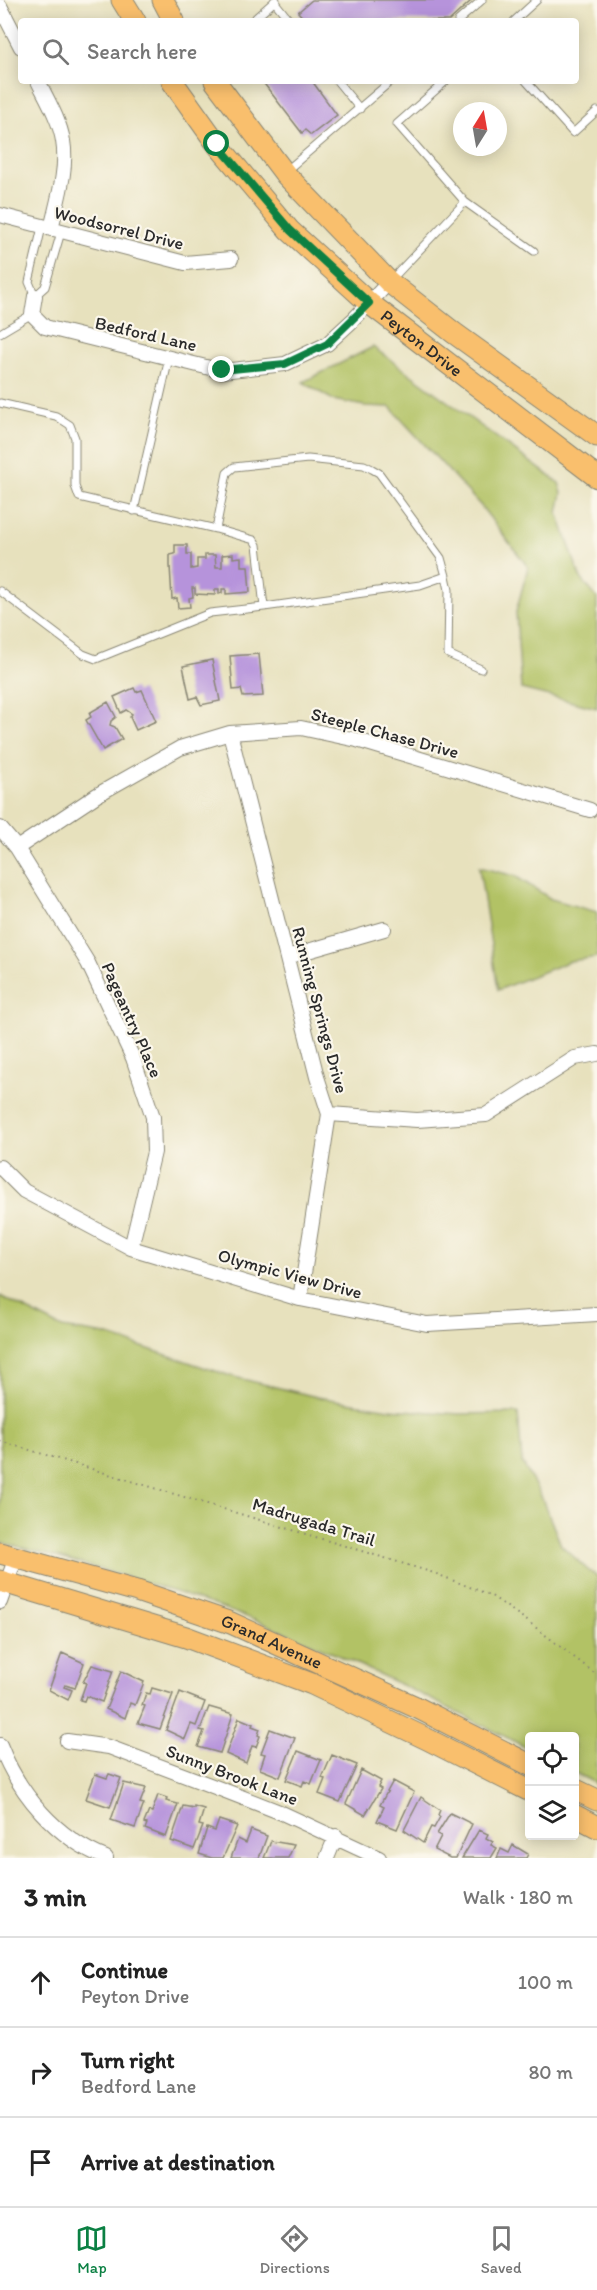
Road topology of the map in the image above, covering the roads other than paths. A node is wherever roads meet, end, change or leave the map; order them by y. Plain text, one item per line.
1 (122, 0) edge
2 (163, 0) edge
3 (482, 0) edge
4 (537, 0) edge
5 (275, 1) edge
6 (0, 6) edge
7 (133, 18) edge
8 (172, 18) edge
9 (255, 18) edge
10 (288, 18) edge
11 (461, 18) edge
12 (517, 18) edge
13 (18, 41) edge
14 (40, 84) edge
15 (176, 84) edge
16 (217, 84) edge
17 (340, 84) edge
18 (388, 84) edge
19 (443, 84) edge
20 (529, 84) edge
21 (360, 109) junction
22 (597, 111) edge
23 (284, 173) junction
24 (465, 202) junction
25 (0, 215) edge
26 (51, 229) junction
27 (534, 251) dead end
28 (231, 259) dead end
29 (389, 282) junction
30 (35, 296) junction
31 (369, 303) junction
32 (32, 314) junction
33 (0, 333) edge
34 (170, 358) junction
35 (0, 403) edge
36 (597, 436) edge
37 (597, 477) edge
38 (134, 510) junction
39 (216, 529) junction
40 (446, 576) junction
41 (0, 591) edge
42 (264, 607) junction
43 (481, 669) dead end
44 (230, 733) junction
45 (590, 810) dead end
46 (0, 828) edge
47 (17, 848) junction
48 (384, 929) dead end
49 (287, 957) junction
50 (597, 1054) edge
51 (329, 1114) junction
52 (0, 1167) edge
53 (131, 1248) junction
54 (300, 1299) junction
55 (597, 1314) edge
56 (8, 1555) edge
57 (2, 1589) edge
58 (67, 1742) dead end
59 (0, 1745) edge
60 (525, 1762) edge
61 (525, 1788) edge
62 (579, 1791) edge
63 (597, 1800) edge
64 (579, 1818) edge
65 (597, 1827) edge
66 (336, 1836) junction
67 (106, 1858) edge
68 (327, 1858) edge
69 (379, 1858) edge

1 - 7 main road
2 - 8 main road
3 - 11 lane
4 - 12 lane
5 - 9 lane
5 - 10 lane
6 - 13 street
14 - 26 street
15 - 31 main road, Peyton Drive
16 - 23 main road, Peyton Drive
17 - 21 lane
18 - 21 lane
19 - 24 lane
20 - 22 lane
21 - 23 lane
23 - 29 main road, Peyton Drive
24 - 27 lane
24 - 29 lane
25 - 26 street, Woodsorrel Drive
26 - 28 street, Woodsorrel Drive
26 - 30 lane
26 - 30 lane
29 - 31 street, Bedford Lane
29 - 36 main road, Peyton Drive
30 - 32 street
31 - 34 street, Bedford Lane
31 - 37 main road, Peyton Drive
32 - 33 lane
32 - 34 street, Bedford Lane
34 - 38 lane
35 - 38 lane
38 - 39 lane
39 - 40 lane
39 - 42 lane
40 - 42 lane
40 - 43 lane
41 - 42 lane
44 - 45 street, Steeple Chase Drive
44 - 47 street, Steeple Chase Drive
44 - 49 street, Running Springs Drive
46 - 47 street, Pageantry Place
47 - 53 street, Pageantry Place
48 - 49 street
49 - 51 street, Running Springs Drive
50 - 51 street
51 - 54 street, Running Springs Drive
52 - 53 street, Olympic View Drive
53 - 54 street, Olympic View Drive
54 - 55 street, Olympic View Drive
56 - 57 street
56 - 60 main road, Grand Avenue
57 - 61 main road, Grand Avenue
58 - 66 street, Sunny Brook Lane
59 - 67 street
62 - 63 main road
64 - 65 main road
66 - 68 street
66 - 69 street, Sunny Brook Lane

